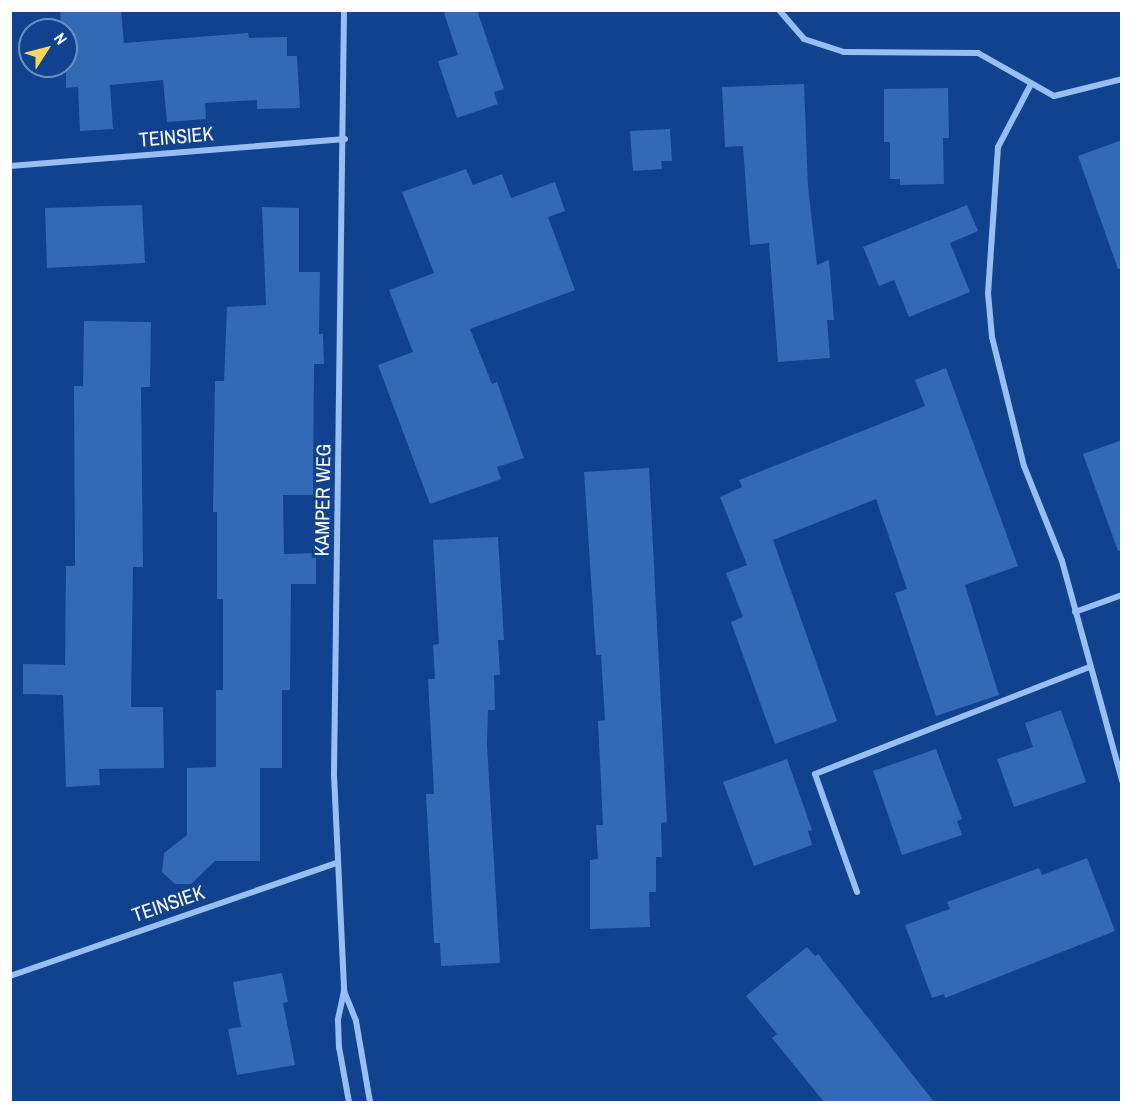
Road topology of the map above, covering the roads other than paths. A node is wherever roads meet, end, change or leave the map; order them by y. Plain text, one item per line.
1 (344, 10) edge
2 (778, 10) edge
3 (1122, 79) edge
4 (1031, 84) junction
5 (345, 139) junction
6 (10, 166) edge
7 (1122, 595) edge
8 (1075, 612) junction
9 (1089, 667) junction
10 (1122, 781) edge
11 (336, 863) junction
12 (857, 892) dead end
13 (10, 976) edge
14 (344, 991) junction
15 (349, 1102) edge
16 (370, 1102) edge

1 - 5 street, KAMPER WEG
2 - 4 street
3 - 4 street
4 - 8 street
5 - 6 street, TEINSIEK
5 - 11 street, KAMPER WEG
7 - 8 street
8 - 9 street
9 - 10 street
9 - 12 street
11 - 13 street, TEINSIEK
11 - 14 street, KAMPER WEG
14 - 15 street, KAMPER WEG
14 - 16 street, KAMPER WEG

